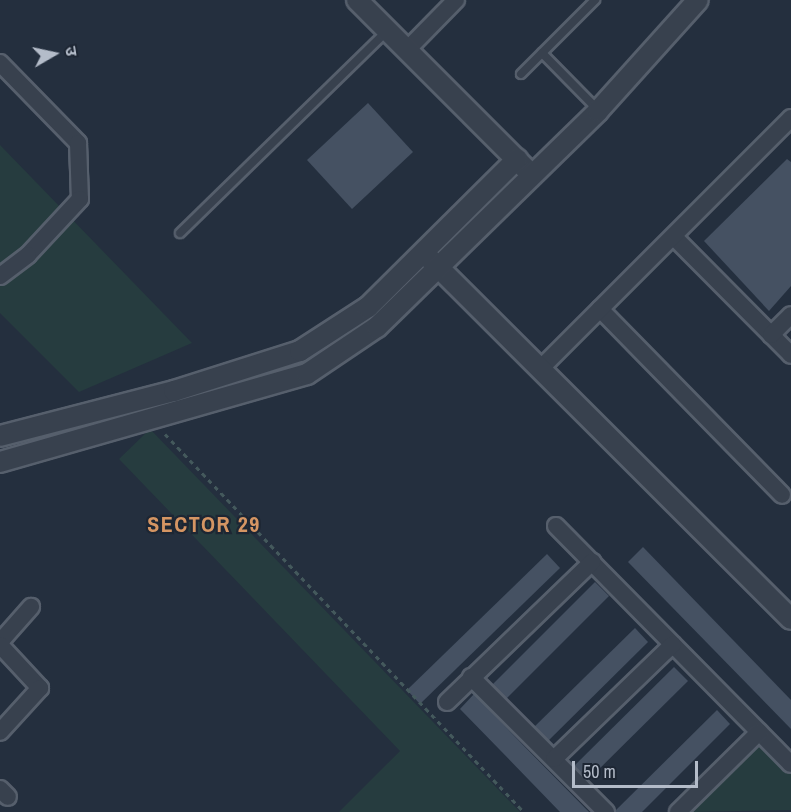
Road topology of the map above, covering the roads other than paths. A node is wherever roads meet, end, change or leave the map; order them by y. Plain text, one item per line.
1 (357, 0) edge
2 (456, 0) edge
3 (595, 0) edge
4 (698, 1) edge
5 (388, 30) junction
6 (407, 50) junction
7 (542, 53) junction
8 (0, 63) edge
9 (521, 74) dead end
10 (598, 111) junction
11 (791, 118) edge
12 (517, 159) junction
13 (533, 175) junction
14 (180, 233) dead end
15 (674, 237) junction
16 (423, 252) junction
17 (438, 267) junction
18 (0, 276) edge
19 (600, 309) junction
20 (791, 315) edge
21 (771, 335) junction
22 (791, 355) edge
23 (540, 369) junction
24 (0, 436) edge
25 (0, 462) edge
26 (782, 495) dead end
27 (556, 526) dead end
28 (592, 562) junction
29 (32, 607) dead end
30 (791, 619) edge
31 (0, 644) edge
32 (673, 644) junction
33 (471, 677) junction
34 (447, 702) dead end
35 (0, 732) edge
36 (759, 732) junction
37 (554, 759) junction
38 (791, 764) edge
39 (606, 812) edge
40 (678, 812) edge

1 - 5 street
2 - 6 street
3 - 7 lane
4 - 10 street
5 - 6 street
5 - 14 lane
6 - 12 street
7 - 9 lane
7 - 10 lane
8 - 18 street
10 - 13 street
11 - 15 street
12 - 13 street
12 - 16 street
13 - 17 street
15 - 19 street
15 - 21 street
16 - 17 street
16 - 24 street
17 - 23 street
17 - 25 street
19 - 23 street
19 - 26 street
20 - 21 street
21 - 22 street
23 - 30 street
27 - 28 street
28 - 32 street
28 - 33 street
29 - 31 street
31 - 35 street
32 - 36 street
32 - 37 street
33 - 34 street
33 - 37 street
36 - 38 street
36 - 40 street
37 - 39 street

